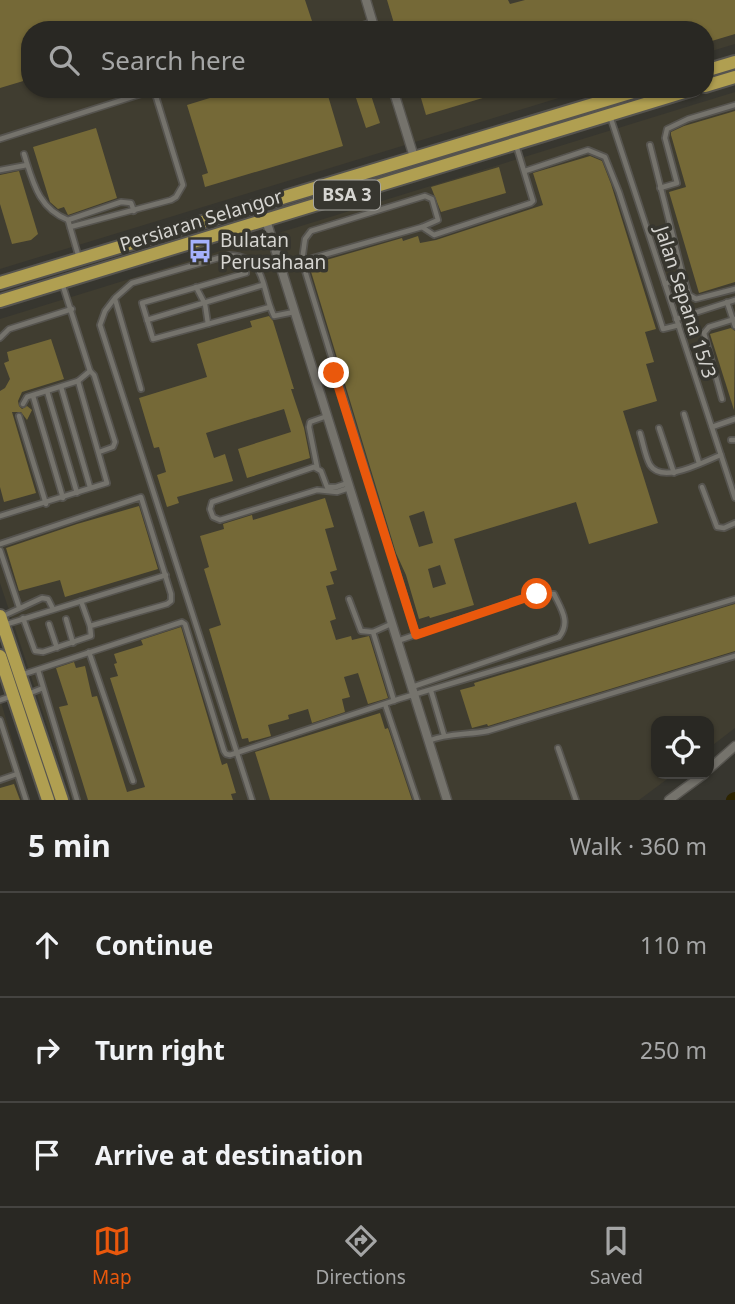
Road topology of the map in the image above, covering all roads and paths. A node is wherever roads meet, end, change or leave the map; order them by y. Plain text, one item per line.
1 (366, 0) edge
2 (372, 21) edge
3 (735, 62) edge
4 (714, 68) edge
5 (735, 76) edge
6 (714, 83) edge
7 (131, 98) edge
8 (158, 98) edge
9 (396, 98) edge
10 (613, 98) edge
11 (665, 98) edge
12 (735, 105) edge
13 (610, 115) junction
14 (0, 139) edge
15 (516, 144) junction
16 (650, 145) dead end
17 (24, 154) dead end
18 (414, 157) junction
19 (27, 165) junction
20 (0, 170) edge
21 (525, 171) junction
22 (660, 188) junction
23 (134, 211) junction
24 (68, 220) junction
25 (266, 220) junction
26 (422, 227) junction
27 (70, 228) junction
28 (80, 259) junction
29 (302, 261) junction
30 (281, 267) junction
31 (246, 273) dead end
32 (683, 276) junction
33 (62, 282) junction
34 (0, 283) edge
35 (665, 284) junction
36 (263, 285) junction
37 (196, 287) junction
38 (735, 289) edge
39 (115, 298) junction
40 (735, 300) edge
41 (0, 301) edge
42 (727, 302) junction
43 (205, 304) junction
44 (270, 307) junction
45 (72, 309) junction
46 (295, 312) junction
47 (677, 318) junction
48 (147, 320) junction
49 (734, 320) edge
50 (208, 324) junction
51 (679, 325) junction
52 (735, 326) edge
53 (0, 338) edge
54 (90, 371) junction
55 (78, 381) junction
56 (61, 387) junction
57 (141, 389) dead end
58 (47, 391) junction
59 (33, 396) junction
60 (722, 399) dead end
61 (23, 404) dead end
62 (684, 414) dead end
63 (19, 416) dead end
64 (327, 416) junction
65 (735, 419) edge
66 (712, 427) junction
67 (659, 428) dead end
68 (640, 433) dead end
69 (99, 452) junction
70 (721, 455) junction
71 (699, 463) junction
72 (317, 467) junction
73 (674, 473) junction
74 (349, 485) junction
75 (90, 487) junction
76 (702, 488) dead end
77 (78, 493) junction
78 (63, 498) junction
79 (735, 498) edge
80 (46, 504) junction
81 (0, 516) edge
82 (735, 523) edge
83 (0, 544) edge
84 (0, 550) edge
85 (166, 575) junction
86 (735, 598) edge
87 (349, 599) dead end
88 (81, 601) junction
89 (19, 607) junction
90 (53, 609) junction
91 (23, 618) junction
92 (1, 619) edge
93 (65, 619) dead end
94 (49, 624) dead end
95 (392, 624) junction
96 (90, 626) junction
97 (373, 632) junction
98 (416, 635) junction
99 (397, 641) junction
100 (74, 643) junction
101 (57, 648) junction
102 (89, 652) junction
103 (0, 656) edge
104 (735, 656) edge
105 (38, 670) junction
106 (20, 675) junction
107 (43, 688) junction
108 (413, 691) junction
109 (431, 691) junction
110 (27, 694) junction
111 (13, 695) junction
112 (0, 700) edge
113 (394, 701) junction
114 (385, 704) junction
115 (0, 720) edge
116 (444, 735) junction
117 (428, 741) junction
118 (735, 746) edge
119 (558, 748) dead end
120 (238, 752) junction
121 (714, 765) edge
122 (17, 774) junction
123 (697, 779) edge
124 (0, 780) edge
125 (133, 780) dead end
126 (26, 800) edge
127 (48, 800) edge
128 (62, 800) edge
129 (77, 800) edge
130 (252, 800) edge
131 (417, 800) edge
132 (447, 800) edge
133 (576, 800) edge
134 (668, 800) edge

1 - 2 street
3 - 4 main road
5 - 6 main road
7 - 14 lane
8 - 23 lane
9 - 18 street
10 - 18 main road, Persiaran Selangor / BSA 3
11 - 13 main road, Persiaran Selangor / BSA 3
12 - 22 lane
13 - 15 main road, Persiaran Selangor / BSA 3
13 - 35 lane, Jalan Sepana 15/3
15 - 21 lane
15 - 25 main road, Persiaran Selangor / BSA 3
16 - 22 lane
17 - 19 lane
18 - 28 main road, Persiaran Selangor / BSA 3
19 - 20 lane
19 - 24 lane
21 - 26 lane
21 - 51 lane
22 - 32 lane
23 - 24 lane
23 - 27 lane
24 - 27 lane
25 - 30 street
25 - 33 main road, Persiaran Selangor / BSA 3
26 - 29 lane
26 - 29 lane
27 - 28 lane
28 - 34 main road, Persiaran Selangor / BSA 3
29 - 30 lane
29 - 98 lane
30 - 46 street
31 - 37 lane
32 - 35 lane
32 - 38 lane
33 - 41 main road, Persiaran Selangor / BSA 3
33 - 45 lane
35 - 47 lane, Jalan Sepana 15/3
36 - 39 lane
36 - 43 lane
36 - 44 lane
37 - 43 lane
37 - 48 lane
39 - 57 lane
39 - 120 lane
40 - 42 lane
42 - 47 lane
42 - 49 lane
43 - 48 lane
43 - 50 lane
44 - 46 lane
44 - 50 lane
45 - 53 lane
45 - 54 lane
46 - 64 street
47 - 51 lane, Jalan Sepana 15/3
48 - 50 lane
49 - 52 lane
49 - 60 lane
51 - 66 lane, Jalan Sepana 15/3
54 - 55 lane
54 - 69 lane
55 - 56 lane
55 - 69 lane
56 - 58 lane
56 - 75 lane
58 - 59 lane
58 - 77 lane
59 - 61 lane
59 - 78 lane
62 - 71 lane
63 - 80 lane
64 - 72 lane
64 - 74 street
65 - 66 lane
66 - 70 lane, Jalan Sepana 15/3
67 - 73 lane
68 - 73 lane
69 - 75 lane
70 - 71 lane
70 - 79 lane, Jalan Sepana 15/3
71 - 73 lane
72 - 74 lane
72 - 74 lane
74 - 95 street
75 - 77 lane
76 - 82 lane
77 - 78 lane
78 - 80 lane
80 - 81 lane
83 - 85 lane
84 - 89 lane
85 - 88 lane
85 - 96 lane
86 - 109 lane
87 - 97 lane
88 - 90 lane
88 - 96 lane
89 - 90 lane
89 - 92 lane
90 - 91 lane
91 - 92 lane
91 - 101 lane
92 - 106 main road
93 - 100 lane
94 - 101 lane
95 - 97 lane
95 - 99 street
96 - 100 lane
97 - 113 lane
98 - 99 lane
98 - 108 lane
99 - 108 street
100 - 101 lane
102 - 105 lane
102 - 120 lane
102 - 125 lane
103 - 111 main road
104 - 116 lane
105 - 106 lane
105 - 107 lane
106 - 110 main road
107 - 110 lane
107 - 129 lane
108 - 109 lane
108 - 113 lane
108 - 117 street
109 - 116 lane
110 - 128 main road
111 - 112 lane
111 - 127 main road
113 - 114 lane
114 - 120 lane
114 - 131 lane
115 - 122 lane
116 - 117 lane
117 - 132 street
118 - 121 street
119 - 133 lane
120 - 130 lane
122 - 124 lane
122 - 126 lane
123 - 134 street

